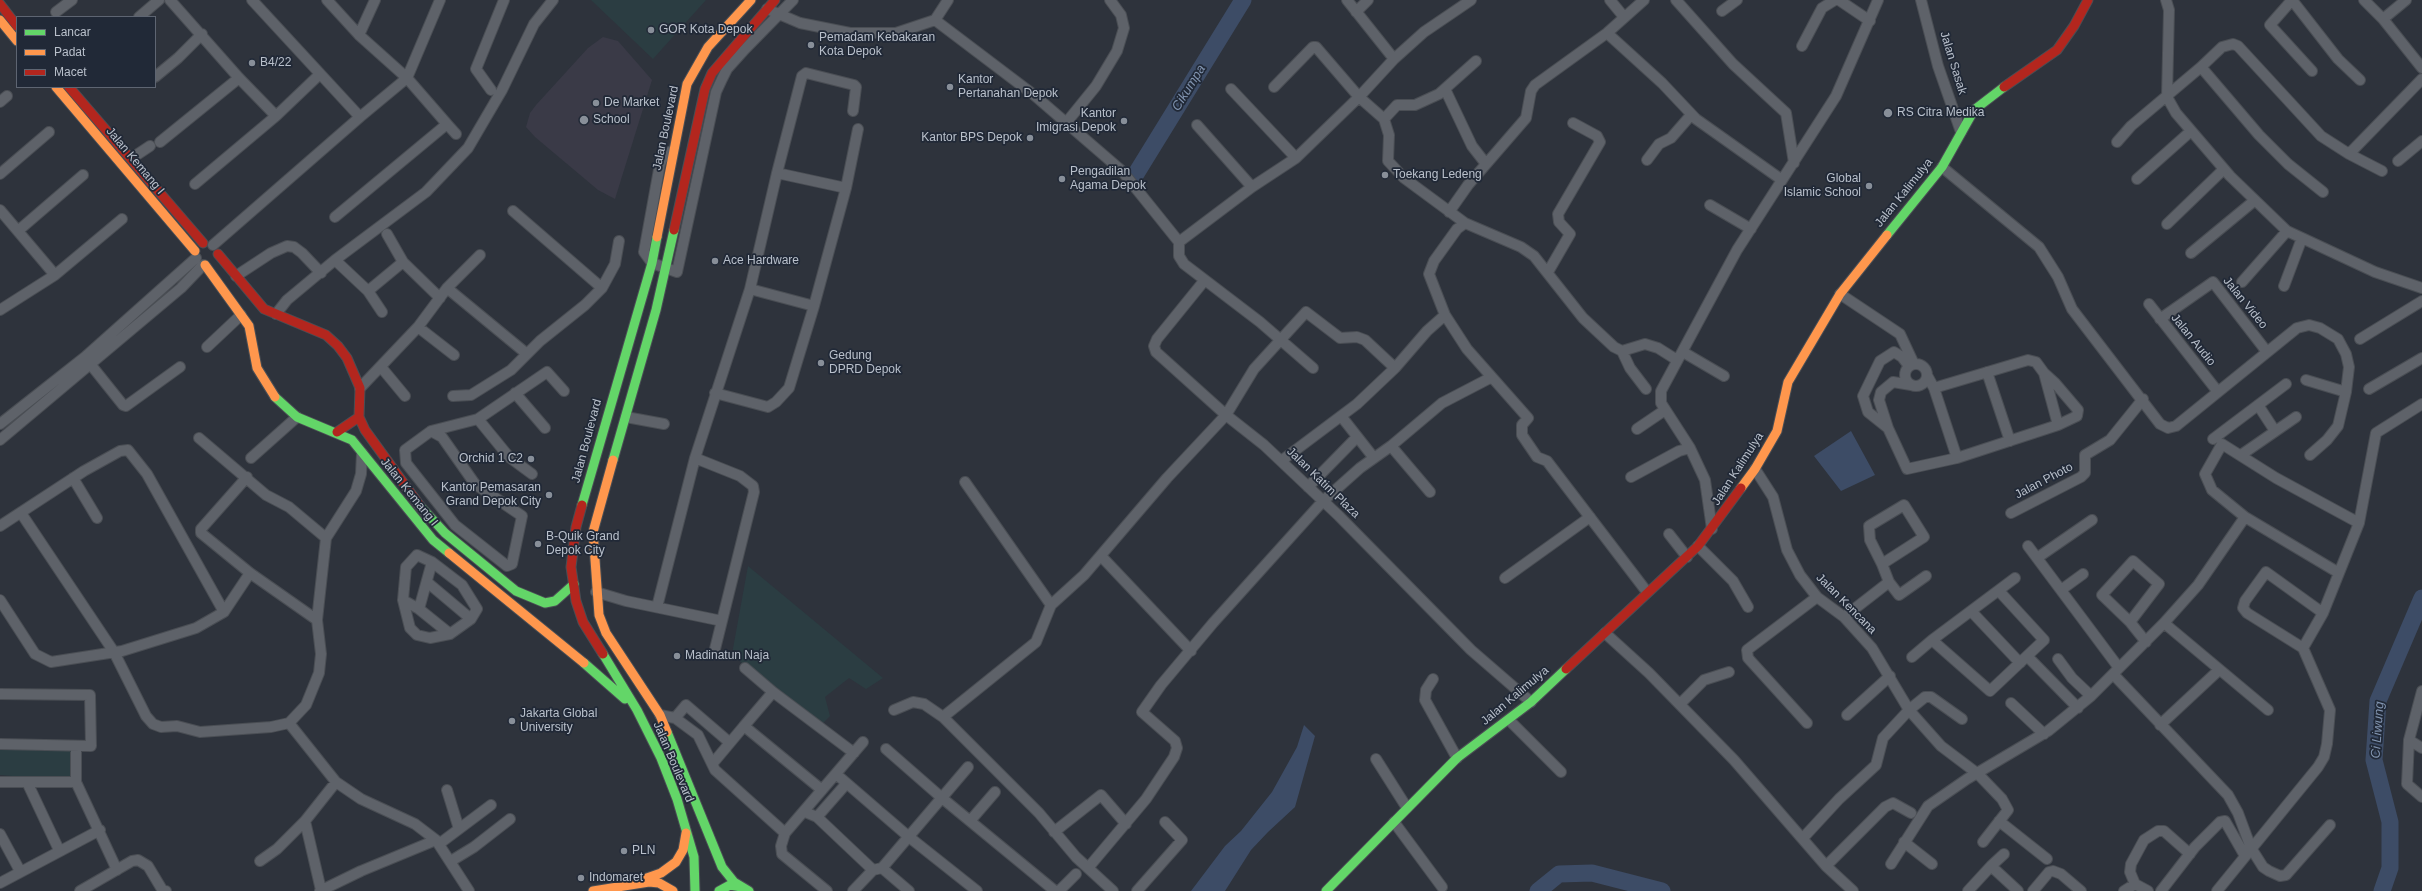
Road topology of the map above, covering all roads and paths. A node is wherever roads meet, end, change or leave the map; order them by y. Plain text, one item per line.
1 (72, 0) edge
2 (159, 0) edge
3 (170, 0) edge
4 (327, 0) edge
5 (375, 0) edge
6 (440, 0) edge
7 (504, 0) edge
8 (553, 0) edge
9 (751, 0) edge
10 (775, 0) edge
11 (793, 0) edge
12 (948, 0) edge
13 (1110, 0) edge
14 (1347, 0) edge
15 (1368, 0) edge
16 (1472, 0) edge
17 (1610, 0) edge
18 (1644, 0) edge
19 (1676, 0) edge
20 (1737, 0) edge
21 (1835, 0) edge
22 (1839, 0) edge
23 (1878, 0) edge
24 (1922, 0) edge
25 (2166, 0) edge
26 (2292, 0) edge
27 (2364, 0) edge
28 (2406, 0) edge
29 (254, 1) edge
30 (2084, 1) edge
31 (0, 4) edge
32 (767, 9) junction
33 (1722, 11) dead end
34 (56, 12) dead end
35 (1356, 12) junction
36 (780, 14) junction
37 (736, 15) junction
38 (140, 16) edge
39 (1624, 17) junction
40 (2383, 19) junction
41 (0, 20) edge
42 (935, 20) junction
43 (1870, 21) junction
44 (16, 25) edge
45 (752, 26) junction
46 (1607, 33) junction
47 (202, 34) junction
48 (359, 35) junction
49 (16, 39) edge
50 (1802, 46) dead end
51 (1394, 59) junction
52 (1476, 61) dead end
53 (2201, 67) junction
54 (2422, 68) edge
55 (2312, 71) dead end
56 (320, 74) junction
57 (156, 76) edge
58 (239, 78) junction
59 (407, 78) junction
60 (2422, 79) edge
61 (2360, 80) dead end
62 (1274, 87) dead end
63 (57, 88) edge
64 (69, 88) edge
65 (1231, 89) dead end
66 (1445, 89) junction
67 (491, 90) dead end
68 (1359, 97) junction
69 (2167, 97) junction
70 (853, 111) dead end
71 (1691, 114) junction
72 (276, 116) junction
73 (360, 117) junction
74 (1384, 119) junction
75 (1066, 123) junction
76 (1573, 123) dead end
77 (447, 124) junction
78 (1197, 125) dead end
79 (858, 129) dead end
80 (2191, 131) junction
81 (49, 132) dead end
82 (1961, 132) junction
83 (456, 134) dead end
84 (2422, 141) edge
85 (160, 142) dead end
86 (2117, 142) dead end
87 (150, 146) dead end
88 (672, 151) joint
89 (2349, 154) junction
90 (132, 158) junction
91 (1296, 158) junction
92 (1647, 160) dead end
93 (2398, 161) dead end
94 (1794, 163) junction
95 (1486, 164) junction
96 (1942, 167) junction
97 (2224, 169) junction
98 (2382, 171) dead end
99 (777, 173) junction
100 (0, 174) edge
101 (83, 176) dead end
102 (1782, 180) junction
103 (2137, 180) dead end
104 (195, 184) dead end
105 (1252, 186) junction
106 (846, 188) junction
107 (2323, 192) dead end
108 (2254, 201) junction
109 (1710, 205) dead end
110 (0, 210) edge
111 (513, 211) dead end
112 (1449, 212) junction
113 (335, 217) dead end
114 (122, 219) dead end
115 (1466, 223) junction
116 (2167, 224) dead end
117 (1751, 229) junction
118 (19, 230) junction
119 (2287, 231) junction
120 (387, 234) dead end
121 (2302, 238) junction
122 (619, 241) dead end
123 (1179, 242) junction
124 (211, 248) junction
125 (2191, 253) dead end
126 (480, 255) dead end
127 (200, 260) junction
128 (335, 260) junction
129 (403, 262) junction
130 (652, 263) junction
131 (666, 268) junction
132 (1548, 272) junction
133 (321, 273) junction
134 (55, 275) junction
135 (236, 276) junction
136 (1204, 281) junction
137 (2242, 282) dead end
138 (2284, 286) dead end
139 (447, 288) junction
140 (602, 288) junction
141 (2422, 288) edge
142 (750, 289) junction
143 (368, 291) junction
144 (1840, 294) junction
145 (440, 298) junction
146 (2422, 301) edge
147 (2149, 304) dead end
148 (814, 306) junction
149 (0, 310) edge
150 (382, 312) dead end
151 (276, 314) junction
152 (241, 315) junction
153 (1445, 315) junction
154 (256, 317) junction
155 (2160, 319) junction
156 (418, 327) junction
157 (1281, 339) junction
158 (2360, 339) dead end
159 (207, 347) dead end
160 (1622, 350) junction
161 (2267, 352) junction
162 (527, 354) junction
163 (454, 355) dead end
164 (1680, 356) junction
165 (2422, 358) edge
166 (87, 361) junction
167 (1912, 365) junction
168 (180, 367) dead end
169 (381, 367) junction
170 (1313, 368) dead end
171 (1395, 368) junction
172 (1987, 372) junction
173 (2044, 373) junction
174 (1724, 376) dead end
175 (1928, 377) junction
176 (1490, 378) junction
177 (2306, 380) dead end
178 (2286, 384) dead end
179 (1910, 385) junction
180 (360, 388) junction
181 (1934, 388) junction
182 (1646, 389) dead end
183 (2369, 389) dead end
184 (564, 391) dead end
185 (2218, 392) junction
186 (2346, 392) junction
187 (515, 393) junction
188 (715, 393) junction
189 (406, 396) dead end
190 (453, 396) dead end
191 (2143, 399) junction
192 (2422, 404) edge
193 (2258, 405) junction
194 (1665, 410) junction
195 (1226, 415) junction
196 (1341, 416) junction
197 (297, 417) junction
198 (359, 417) junction
199 (626, 417) junction
200 (2296, 417) dead end
201 (478, 419) junction
202 (0, 424) edge
203 (664, 424) dead end
204 (2058, 425) junction
205 (545, 428) dead end
206 (1888, 428) junction
207 (1637, 429) dead end
208 (431, 431) junction
209 (337, 432) junction
210 (2275, 432) junction
211 (1357, 437) junction
212 (199, 438) dead end
213 (2212, 439) dead end
214 (0, 440) edge
215 (2010, 441) junction
216 (1391, 446) junction
217 (1690, 448) junction
218 (2240, 455) junction
219 (2310, 455) dead end
220 (364, 456) junction
221 (251, 458) dead end
222 (695, 458) junction
223 (1374, 458) junction
224 (1957, 458) junction
225 (1281, 461) junction
226 (1755, 469) junction
227 (532, 474) dead end
228 (247, 477) junction
229 (1631, 477) dead end
230 (73, 478) junction
231 (402, 481) junction
232 (965, 482) dead end
233 (1308, 487) junction
234 (391, 491) junction
235 (1430, 492) dead end
236 (1323, 501) junction
237 (21, 513) junction
238 (2011, 513) dead end
239 (1590, 516) junction
240 (2245, 517) junction
241 (97, 518) dead end
242 (2092, 520) dead end
243 (2359, 523) junction
244 (0, 526) edge
245 (1712, 529) junction
246 (1668, 534) dead end
247 (326, 538) junction
248 (1698, 546) junction
249 (2028, 546) dead end
250 (465, 550) junction
251 (1101, 556) junction
252 (1687, 557) junction
253 (2037, 558) junction
254 (458, 560) junction
255 (432, 562) junction
256 (512, 564) junction
257 (1882, 564) junction
258 (250, 573) junction
259 (2339, 573) junction
260 (2082, 574) dead end
261 (450, 575) junction
262 (1926, 576) dead end
263 (1506, 578) dead end
264 (2015, 578) dead end
265 (427, 582) junction
266 (1889, 582) junction
267 (506, 583) junction
268 (574, 584) junction
269 (2061, 590) junction
270 (1999, 591) junction
271 (596, 592) junction
272 (1647, 592) junction
273 (1817, 597) junction
274 (0, 600) edge
275 (403, 600) junction
276 (1051, 605) junction
277 (657, 607) junction
278 (1748, 607) dead end
279 (419, 609) junction
280 (1971, 611) junction
281 (224, 612) junction
282 (2323, 613) junction
283 (1844, 617) junction
284 (472, 619) junction
285 (317, 620) junction
286 (722, 620) junction
287 (2130, 622) junction
288 (2164, 623) junction
289 (1605, 633) junction
290 (450, 634) junction
291 (1932, 640) junction
292 (2146, 642) junction
293 (2303, 648) junction
294 (715, 649) dead end
295 (1191, 651) junction
296 (114, 652) junction
297 (1912, 657) dead end
298 (2058, 659) dead end
299 (2024, 660) junction
300 (745, 668) dead end
301 (2219, 670) junction
302 (2116, 671) junction
303 (1729, 672) dead end
304 (1890, 676) junction
305 (1432, 679) dead end
306 (773, 692) junction
307 (0, 694) edge
308 (2422, 694) edge
309 (2091, 696) junction
310 (1531, 702) junction
311 (2010, 703) dead end
312 (1680, 704) junction
313 (2078, 708) junction
314 (637, 710) junction
315 (894, 710) dead end
316 (1909, 710) junction
317 (2268, 710) dead end
318 (660, 715) junction
319 (1847, 715) dead end
320 (943, 717) junction
321 (674, 718) junction
322 (1962, 719) dead end
323 (1509, 720) junction
324 (1807, 723) dead end
325 (2160, 725) junction
326 (291, 726) junction
327 (744, 726) junction
328 (2044, 734) junction
329 (2409, 740) junction
330 (729, 742) junction
331 (863, 742) dead end
332 (0, 744) edge
333 (886, 748) dead end
334 (2422, 748) edge
335 (76, 751) junction
336 (854, 754) junction
337 (1457, 758) junction
338 (1376, 759) dead end
339 (713, 763) junction
340 (968, 767) dead end
341 (1561, 772) dead end
342 (836, 774) junction
343 (1978, 774) junction
344 (76, 778) junction
345 (0, 782) edge
346 (27, 782) junction
347 (336, 782) junction
348 (846, 784) junction
349 (447, 790) dead end
350 (822, 790) junction
351 (995, 792) dead end
352 (2422, 797) edge
353 (942, 798) junction
354 (491, 805) dead end
355 (1407, 808) junction
356 (805, 812) junction
357 (1911, 812) dead end
358 (817, 817) junction
359 (510, 819) dead end
360 (305, 821) junction
361 (970, 821) junction
362 (1999, 821) junction
363 (1165, 822) dead end
364 (1394, 822) junction
365 (1126, 824) junction
366 (2330, 825) dead end
367 (686, 827) junction
368 (459, 829) junction
369 (100, 830) junction
370 (1054, 832) junction
371 (785, 833) junction
372 (0, 834) edge
373 (909, 837) junction
374 (1803, 838) junction
375 (437, 842) junction
376 (1904, 842) junction
377 (1983, 842) dead end
378 (2251, 848) junction
379 (59, 850) junction
380 (2004, 854) dead end
381 (2190, 854) junction
382 (2245, 856) junction
383 (2047, 859) dead end
384 (260, 861) dead end
385 (451, 861) junction
386 (1891, 864) dead end
387 (1932, 864) dead end
388 (1826, 866) junction
389 (1991, 866) junction
390 (1088, 868) junction
391 (877, 869) junction
392 (117, 870) junction
393 (20, 872) junction
394 (1076, 874) dead end
395 (0, 883) edge
396 (2135, 884) junction
397 (627, 885) junction
398 (1442, 887) dead end
399 (745, 889) edge
400 (80, 891) edge
401 (164, 891) edge
402 (321, 891) edge
403 (469, 891) edge
404 (593, 891) edge
405 (673, 891) edge
406 (695, 891) edge
407 (719, 891) edge
408 (827, 891) edge
409 (853, 891) edge
410 (909, 891) edge
411 (977, 891) edge
412 (1055, 891) edge
413 (1059, 891) edge
414 (1113, 891) edge
415 (1136, 891) edge
416 (1326, 891) edge
417 (1853, 891) edge
418 (1968, 891) edge
419 (2018, 891) edge
420 (2032, 891) edge
421 (2081, 891) edge
422 (2124, 891) edge
423 (2148, 891) edge
424 (2161, 891) edge
425 (2217, 891) edge

1 - 34 street
2 - 38 street
3 - 47 street
4 - 48 street
5 - 48 street
6 - 59 street
7 - 67 street
8 - 128 street
9 - 37 street, Jalan Boulevard
10 - 32 street, Jalan Boulevard
11 - 36 street
12 - 42 street
13 - 75 street
14 - 35 street
15 - 35 street
16 - 51 street
17 - 39 street
18 - 39 street
19 - 94 street
20 - 33 street
21 - 50 street
22 - 43 street
23 - 43 street
24 - 82 street, Jalan Sasak
25 - 69 street
26 - 55 street
26 - 61 street
27 - 40 street
28 - 40 street
29 - 56 street
30 - 82 street, Jalan Kalimulya
31 - 44 street
32 - 36 street
32 - 45 street, Jalan Boulevard
35 - 51 street
36 - 42 street
36 - 131 street
37 - 45 street
37 - 88 street, Jalan Boulevard
39 - 46 street
40 - 54 street
41 - 49 street
42 - 75 street
43 - 94 street
45 - 131 street, Jalan Boulevard
46 - 71 street
46 - 95 street
47 - 57 street
47 - 58 street
48 - 59 street
51 - 68 street
52 - 66 street
53 - 69 street
53 - 89 street
53 - 107 street
56 - 72 street
56 - 73 street
58 - 72 street
58 - 85 street
59 - 73 street
59 - 77 street
60 - 89 street
62 - 68 street
63 - 127 street, Jalan Kemang I
64 - 90 street, Jalan Kemang I
65 - 91 street
66 - 74 street
66 - 95 street
68 - 74 street
68 - 91 street
69 - 80 street
69 - 86 street
70 - 99 street
71 - 92 street
71 - 102 street
72 - 104 street
73 - 124 street
74 - 112 street
75 - 123 street
76 - 132 street
77 - 83 street
77 - 113 street
78 - 105 street
79 - 106 street
80 - 97 street
80 - 103 street
81 - 100 street
82 - 96 street, Jalan Kalimulya
84 - 93 street
87 - 90 street
88 - 130 street
89 - 98 street
90 - 124 street, Jalan Kemang I
91 - 105 street
94 - 102 street
95 - 112 street
96 - 144 street, Jalan Kalimulya
96 - 191 street
97 - 108 street
97 - 116 street
99 - 106 street
99 - 142 street
101 - 118 street
102 - 117 street
105 - 123 street
106 - 148 street
108 - 119 street
108 - 125 street
109 - 117 street
110 - 118 street
111 - 140 street
112 - 115 street
114 - 134 street
115 - 132 street
115 - 153 street
117 - 164 street
118 - 134 street
119 - 121 street
119 - 137 street
120 - 129 street
121 - 138 street
121 - 141 street
122 - 140 street
123 - 136 street
124 - 127 street
124 - 127 street
124 - 135 street, Jalan Kemang I
126 - 139 street
127 - 152 street, Jalan Kemang I
127 - 166 street
128 - 133 street
128 - 143 street
129 - 143 street
129 - 145 street
130 - 131 street
130 - 268 street, Jalan Boulevard
131 - 199 street, Jalan Boulevard
132 - 160 street
133 - 135 street
133 - 151 street
134 - 149 street
135 - 154 street, Jalan Kemang I
136 - 157 street
136 - 195 street, Jalan Katim Plaza
139 - 145 street
139 - 162 street
140 - 162 street
142 - 148 street
142 - 188 street
143 - 150 street
144 - 167 street
144 - 226 street, Jalan Kalimulya
145 - 156 street
146 - 158 street
147 - 155 street, Jalan Audio
148 - 188 street
151 - 154 street, Jalan Kemang I
151 - 180 street, Jalan Kemang I
152 - 154 street, Jalan Kemang I
152 - 159 street
153 - 171 street
153 - 176 street
154 - 197 street, Jalan Kemang I
155 - 161 street, Jalan Video
155 - 185 street, Jalan Audio
156 - 163 street
156 - 169 street
157 - 170 street
157 - 171 street
157 - 195 street
160 - 164 street
160 - 182 street
161 - 185 street
161 - 186 street
162 - 190 street
164 - 174 street
164 - 194 street
165 - 183 street
166 - 168 street
166 - 202 street
166 - 214 street
167 - 175 street
167 - 179 street
167 - 206 street
169 - 180 street
169 - 189 street
171 - 196 street
172 - 173 street
172 - 181 street
172 - 215 street
173 - 204 street
173 - 204 street
175 - 179 street
175 - 181 street
176 - 216 street
176 - 239 street
177 - 186 street
178 - 193 street
179 - 206 street
180 - 198 street, Jalan Kemang I
181 - 224 street
184 - 187 street
185 - 191 street
186 - 219 street
187 - 201 street
187 - 205 street
188 - 222 street
191 - 238 street, Jalan Photo
192 - 243 street
193 - 210 street
193 - 213 street
194 - 207 street
194 - 217 street
195 - 225 street, Jalan Katim Plaza
195 - 251 street
196 - 211 street
196 - 225 street
197 - 209 street, Jalan Kemang I
197 - 221 street
198 - 209 street
198 - 231 street, Jalan Kemang I
199 - 203 street
199 - 271 street, Jalan Boulevard
200 - 210 street
201 - 208 street
201 - 227 street
204 - 215 street
206 - 224 street
208 - 256 street
208 - 256 street
209 - 220 street, Jalan Kemang I
210 - 218 street
211 - 223 street
211 - 233 street
212 - 228 street
215 - 224 street
216 - 223 street
216 - 235 street
217 - 229 street
217 - 245 street
218 - 240 street
218 - 243 street
220 - 234 street, Jalan Kemang I
220 - 247 street
222 - 277 street
222 - 286 street
223 - 236 street
225 - 233 street, Jalan Katim Plaza
226 - 245 street, Jalan Kalimulya
226 - 273 street, Jalan Kencana
228 - 247 street
228 - 258 street
230 - 237 street
230 - 241 street
230 - 281 street
231 - 234 street
231 - 250 street, Jalan Kemang I
232 - 276 street
233 - 236 street, Jalan Katim Plaza
234 - 254 street, Jalan Kemang I
236 - 295 street
236 - 310 street, Jalan Katim Plaza
237 - 244 street
237 - 296 street
239 - 263 street
239 - 272 street
240 - 259 street
240 - 288 street
242 - 253 street
243 - 259 street
245 - 248 street, Jalan Kalimulya
246 - 252 street
247 - 285 street
248 - 252 street, Jalan Kalimulya
248 - 278 street
249 - 253 street
250 - 254 street
250 - 267 street, Jalan Kemang I
251 - 276 street
251 - 295 street
252 - 272 street, Jalan Kalimulya
253 - 269 street
254 - 261 street
254 - 314 street, Jalan Kemang I
255 - 261 street
255 - 265 street
255 - 275 street
256 - 267 street
257 - 257 street
257 - 266 street
258 - 281 street
258 - 285 street
259 - 282 street
260 - 269 street
261 - 284 street
262 - 266 street
264 - 270 street
265 - 279 street
265 - 284 street
266 - 283 street
267 - 268 street, Jalan Kemang I
268 - 314 street, Jalan Boulevard
269 - 302 street
270 - 280 street
270 - 299 street
271 - 277 street
271 - 318 street, Jalan Boulevard
272 - 289 street, Jalan Kalimulya
273 - 283 street, Jalan Kencana
273 - 324 street
274 - 296 street
275 - 279 street
275 - 290 street
276 - 320 street
277 - 286 street
279 - 290 street
280 - 291 street
280 - 299 street
281 - 296 street
282 - 293 street
282 - 293 street
283 - 304 street, Jalan Kencana
284 - 290 street
285 - 326 street
286 - 294 street
287 - 287 street
287 - 292 street
288 - 292 street
288 - 301 street
289 - 310 street, Jalan Kalimulya
289 - 312 street
291 - 297 street
291 - 299 street
292 - 302 street
293 - 378 street
295 - 365 street
296 - 326 street
298 - 309 street
299 - 313 street
300 - 306 street
301 - 317 street
301 - 325 street
302 - 309 street
302 - 325 street
303 - 312 street
304 - 316 street, Jalan Kencana
304 - 319 street
305 - 337 street
306 - 327 street
306 - 336 street
307 - 335 street
308 - 329 street
309 - 313 street
310 - 323 street, Jalan Kalimulya
311 - 328 street
312 - 374 street
313 - 328 street
314 - 367 street, Jalan Boulevard
315 - 320 street
316 - 322 street
316 - 343 street, Jalan Kencana
316 - 374 street
318 - 321 street
318 - 399 street, Jalan Boulevard
320 - 370 street
321 - 330 street
321 - 339 street
323 - 337 street, Jalan Kalimulya
323 - 341 street
325 - 378 street
326 - 347 street
327 - 330 street
327 - 350 street
328 - 343 street
329 - 334 street
329 - 352 street
330 - 339 street
331 - 336 street
332 - 335 street
333 - 353 street
335 - 344 street
336 - 342 street
337 - 355 street, Jalan Kalimulya
338 - 355 street
339 - 371 street
340 - 353 street
342 - 348 street
342 - 350 street
343 - 362 street, Jalan Kencana
343 - 376 street
344 - 346 street
344 - 369 street
345 - 346 street
346 - 379 street
347 - 360 street
347 - 375 street
348 - 358 street
348 - 373 street
349 - 368 street
350 - 356 street
351 - 361 street
353 - 361 street
353 - 373 street
354 - 368 street
355 - 364 street, Jalan Kalimulya
356 - 358 street
356 - 371 street
357 - 388 street
358 - 391 street
359 - 385 street
360 - 384 street
360 - 402 street
361 - 412 street
362 - 377 street
362 - 383 street
363 - 415 street
364 - 398 street
364 - 416 street, Jalan Kalimulya
365 - 370 street
365 - 390 street
366 - 378 street
367 - 397 street
367 - 406 street, Jalan Boulevard
368 - 375 street
369 - 379 street
369 - 392 street
370 - 390 street
371 - 408 street
372 - 393 street
373 - 391 street
373 - 411 street
374 - 388 street
375 - 385 street
375 - 402 street
376 - 386 street
376 - 387 street
378 - 382 street
379 - 393 street
380 - 389 street
381 - 382 street
381 - 396 street
381 - 424 street
382 - 425 street
385 - 403 street
388 - 417 street
389 - 418 street
389 - 419 street
390 - 414 street
391 - 409 street
391 - 410 street
392 - 400 street
392 - 401 street
393 - 395 street
394 - 413 street
396 - 422 street
396 - 423 street
397 - 404 street
397 - 405 street
399 - 407 street
420 - 421 street

